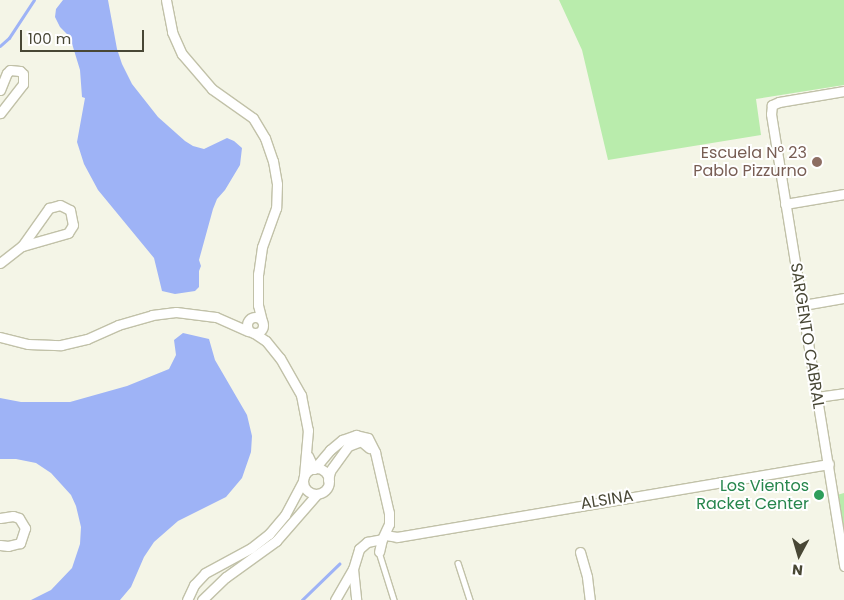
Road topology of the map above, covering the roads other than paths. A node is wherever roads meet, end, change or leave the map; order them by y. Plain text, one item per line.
1 (166, 0) edge
2 (0, 90) edge
3 (844, 91) edge
4 (0, 113) edge
5 (844, 194) edge
6 (785, 204) junction
7 (22, 246) junction
8 (0, 263) edge
9 (844, 298) edge
10 (258, 305) junction
11 (803, 305) junction
12 (262, 325) junction
13 (250, 326) junction
14 (0, 337) edge
15 (266, 341) junction
16 (844, 393) edge
17 (817, 397) junction
18 (308, 456) junction
19 (376, 462) junction
20 (829, 464) junction
21 (314, 469) junction
22 (304, 478) junction
23 (328, 480) junction
24 (844, 489) edge
25 (833, 491) junction
26 (317, 494) junction
27 (0, 518) edge
28 (383, 537) junction
29 (0, 545) edge
30 (379, 552) joint
31 (580, 552) dead end
32 (458, 563) dead end
33 (220, 564) junction
34 (844, 566) edge
35 (353, 569) junction
36 (226, 577) junction
37 (188, 597) edge
38 (198, 600) edge
39 (202, 600) edge
40 (335, 600) edge
41 (356, 600) edge
42 (394, 600) edge
43 (470, 600) edge
44 (590, 600) edge

1 - 10 street
2 - 4 street
3 - 6 street, SARGENTO CABRAL
5 - 6 street
6 - 11 street, SARGENTO CABRAL
7 - 7 street
7 - 8 street
9 - 11 street
10 - 12 street
10 - 13 street
11 - 17 street, SARGENTO CABRAL
12 - 13 street
12 - 13 street
12 - 15 street
13 - 14 street
13 - 15 street
15 - 18 street
16 - 17 street
17 - 20 street, SARGENTO CABRAL
18 - 21 street
18 - 22 street
19 - 21 street
19 - 23 street
19 - 28 street
20 - 25 street, SARGENTO CABRAL
20 - 28 street, ALSINA
21 - 22 street
21 - 23 street
22 - 26 street
22 - 33 street
23 - 26 street
24 - 25 street
25 - 34 street, SARGENTO CABRAL
26 - 36 street
27 - 29 street
28 - 30 street
28 - 35 street, ALSINA
30 - 42 lane
31 - 44 street
32 - 43 lane
33 - 36 street
33 - 37 street
35 - 40 street
35 - 41 street
36 - 39 street
37 - 38 street

